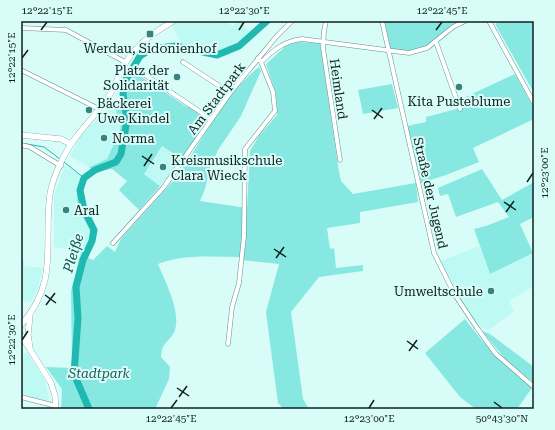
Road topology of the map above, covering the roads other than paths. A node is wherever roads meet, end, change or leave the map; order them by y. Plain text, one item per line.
1 (172, 21) edge
2 (292, 21) edge
3 (326, 21) edge
4 (382, 21) edge
5 (465, 21) edge
6 (489, 21) edge
7 (21, 28) edge
8 (322, 40) junction
9 (436, 42) junction
10 (388, 50) junction
11 (260, 60) junction
12 (124, 62) junction
13 (183, 62) dead end
14 (21, 70) edge
15 (139, 71) dead end
16 (230, 93) junction
17 (534, 103) edge
18 (99, 109) junction
19 (460, 109) dead end
20 (211, 119) junction
21 (21, 135) edge
22 (71, 144) junction
23 (21, 145) edge
24 (340, 160) dead end
25 (61, 165) junction
26 (113, 244) dead end
27 (31, 313) junction
28 (21, 325) edge
29 (21, 335) edge
30 (228, 344) dead end
31 (31, 352) junction
32 (534, 387) edge
33 (21, 397) edge
34 (56, 407) edge

1 - 12 street
2 - 11 street, Am Stadtpark
3 - 8 street, Heimland
4 - 10 street, Straße der Jugend
5 - 9 street
6 - 17 street
7 - 12 street
8 - 10 street
8 - 11 street
8 - 24 street, Heimland
9 - 10 street
9 - 19 street
10 - 32 street, Straße der Jugend
11 - 16 street, Am Stadtpark
11 - 30 street
12 - 18 street
13 - 16 street
14 - 18 street
15 - 20 street
16 - 20 street, Am Stadtpark
18 - 22 street
20 - 26 street, Am Stadtpark
21 - 22 street
22 - 25 street
23 - 25 street
25 - 27 street
27 - 28 street
27 - 31 street
29 - 31 street
31 - 34 street
33 - 34 street

